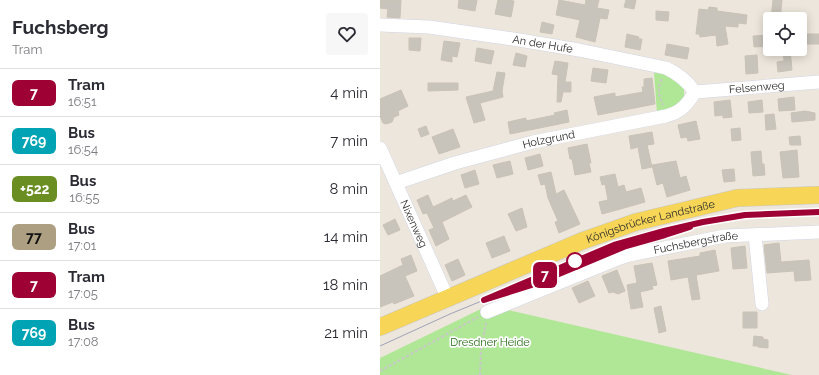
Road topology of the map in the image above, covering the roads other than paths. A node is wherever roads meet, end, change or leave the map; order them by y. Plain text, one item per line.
1 (380, 25) edge
2 (819, 82) edge
3 (695, 92) junction
4 (380, 148) edge
5 (396, 183) junction
6 (819, 195) edge
7 (819, 232) edge
8 (755, 235) junction
9 (448, 299) junction
10 (762, 304) dead end
11 (488, 312) road end
12 (380, 327) edge

1 - 3 street, An der Hufe
2 - 3 street, Felsenweg
3 - 5 street, Holzgrund
4 - 5 street, Nixenweg
5 - 9 street, Nixenweg
6 - 9 main road, Königsbrücker Landstraße
7 - 8 street, Fuchsbergstraße
8 - 10 street
8 - 11 street, Fuchsbergstraße
9 - 12 main road, Königsbrücker Landstraße

